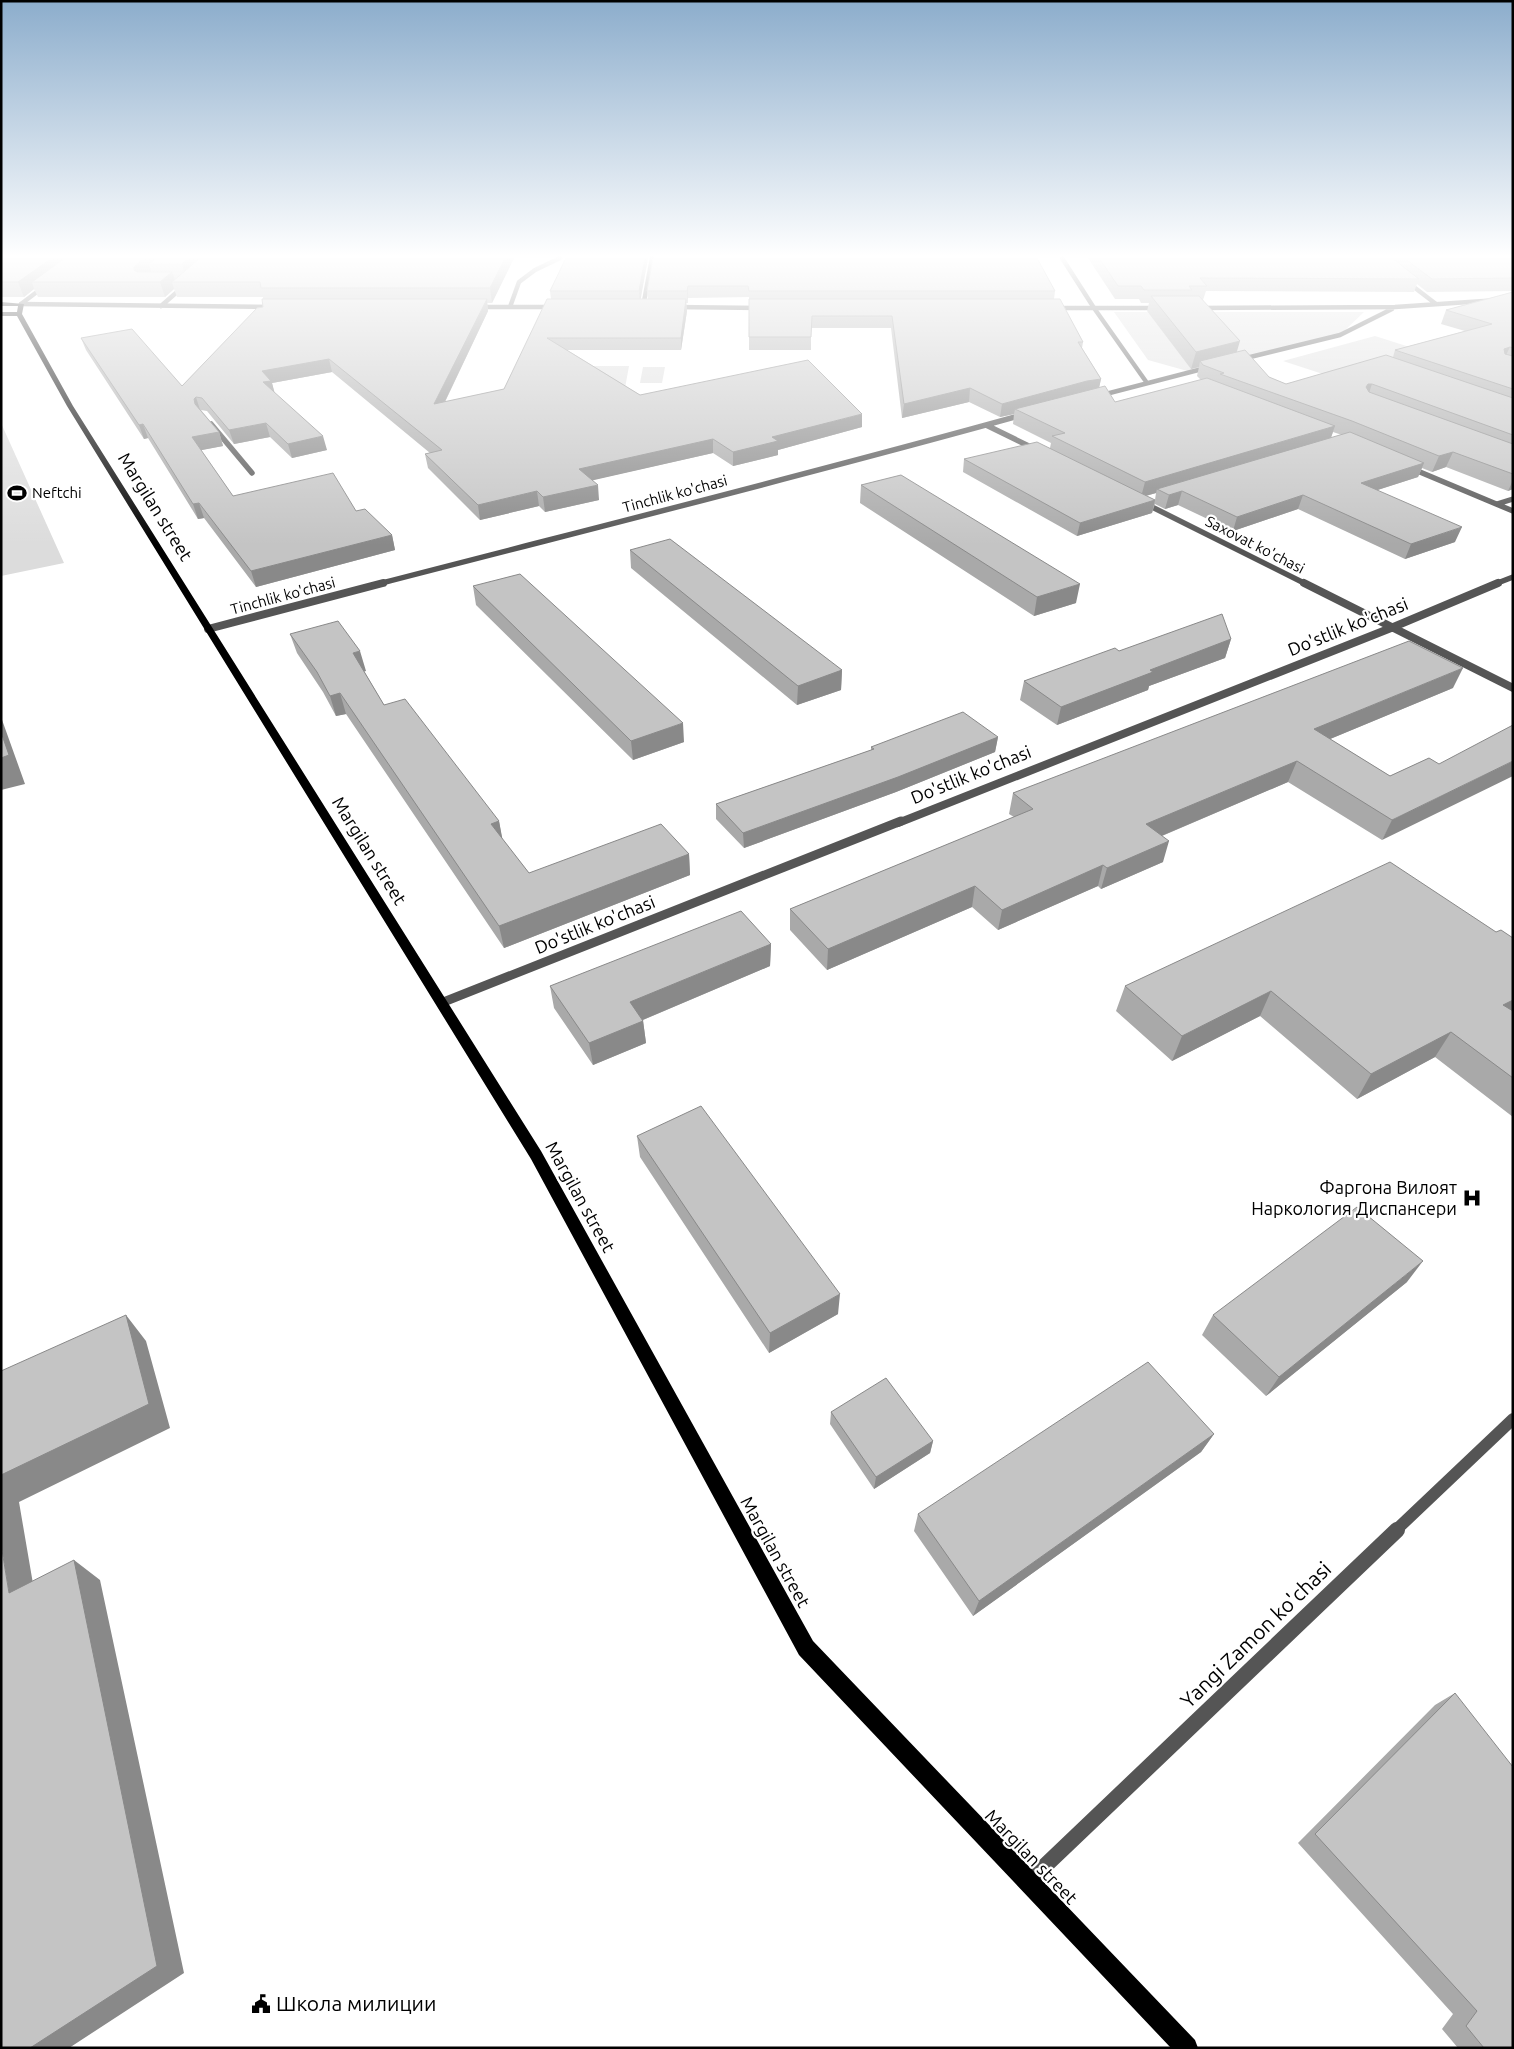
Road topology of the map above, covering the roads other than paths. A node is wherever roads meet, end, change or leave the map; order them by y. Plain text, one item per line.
1 (43, 354) edge
2 (1126, 354) edge
3 (1264, 354) edge
4 (1227, 363) edge
5 (1218, 365) edge
6 (1173, 376) junction
7 (1182, 379) dead end
8 (1147, 383) junction
9 (1091, 397) edge
10 (1029, 414) edge
11 (209, 421) edge
12 (986, 425) junction
13 (1040, 451) edge
14 (1399, 463) edge
15 (252, 473) dead end
16 (1133, 498) edge
17 (1150, 499) edge
18 (1513, 499) edge
19 (1141, 502) junction
20 (1497, 504) junction
21 (1513, 511) edge
22 (1513, 577) edge
23 (1391, 628) junction
24 (208, 629) junction
25 (1513, 688) edge
26 (441, 1003) junction
27 (1513, 1419) edge
28 (1028, 1882) junction
29 (1187, 2048) edge

1 - 24 main road, Margilan street
2 - 8 street
3 - 4 street
5 - 6 street
6 - 7 street
6 - 8 street
8 - 9 street
10 - 12 street, Tinchlik ko'chasi
11 - 15 street
12 - 13 street
12 - 24 street, Tinchlik ko'chasi
14 - 20 street
16 - 19 street, Saxovat ko'chasi
17 - 19 street
18 - 20 street
19 - 23 street, Saxovat ko'chasi
20 - 21 street
22 - 23 street, Do'stlik ko'chasi
23 - 25 street, Saxovat ko'chasi
23 - 26 street, Do'stlik ko'chasi
24 - 26 main road, Margilan street
26 - 28 main road, Margilan street
27 - 28 street, Yangi Zamon ko'chasi
28 - 29 main road, Margilan street

